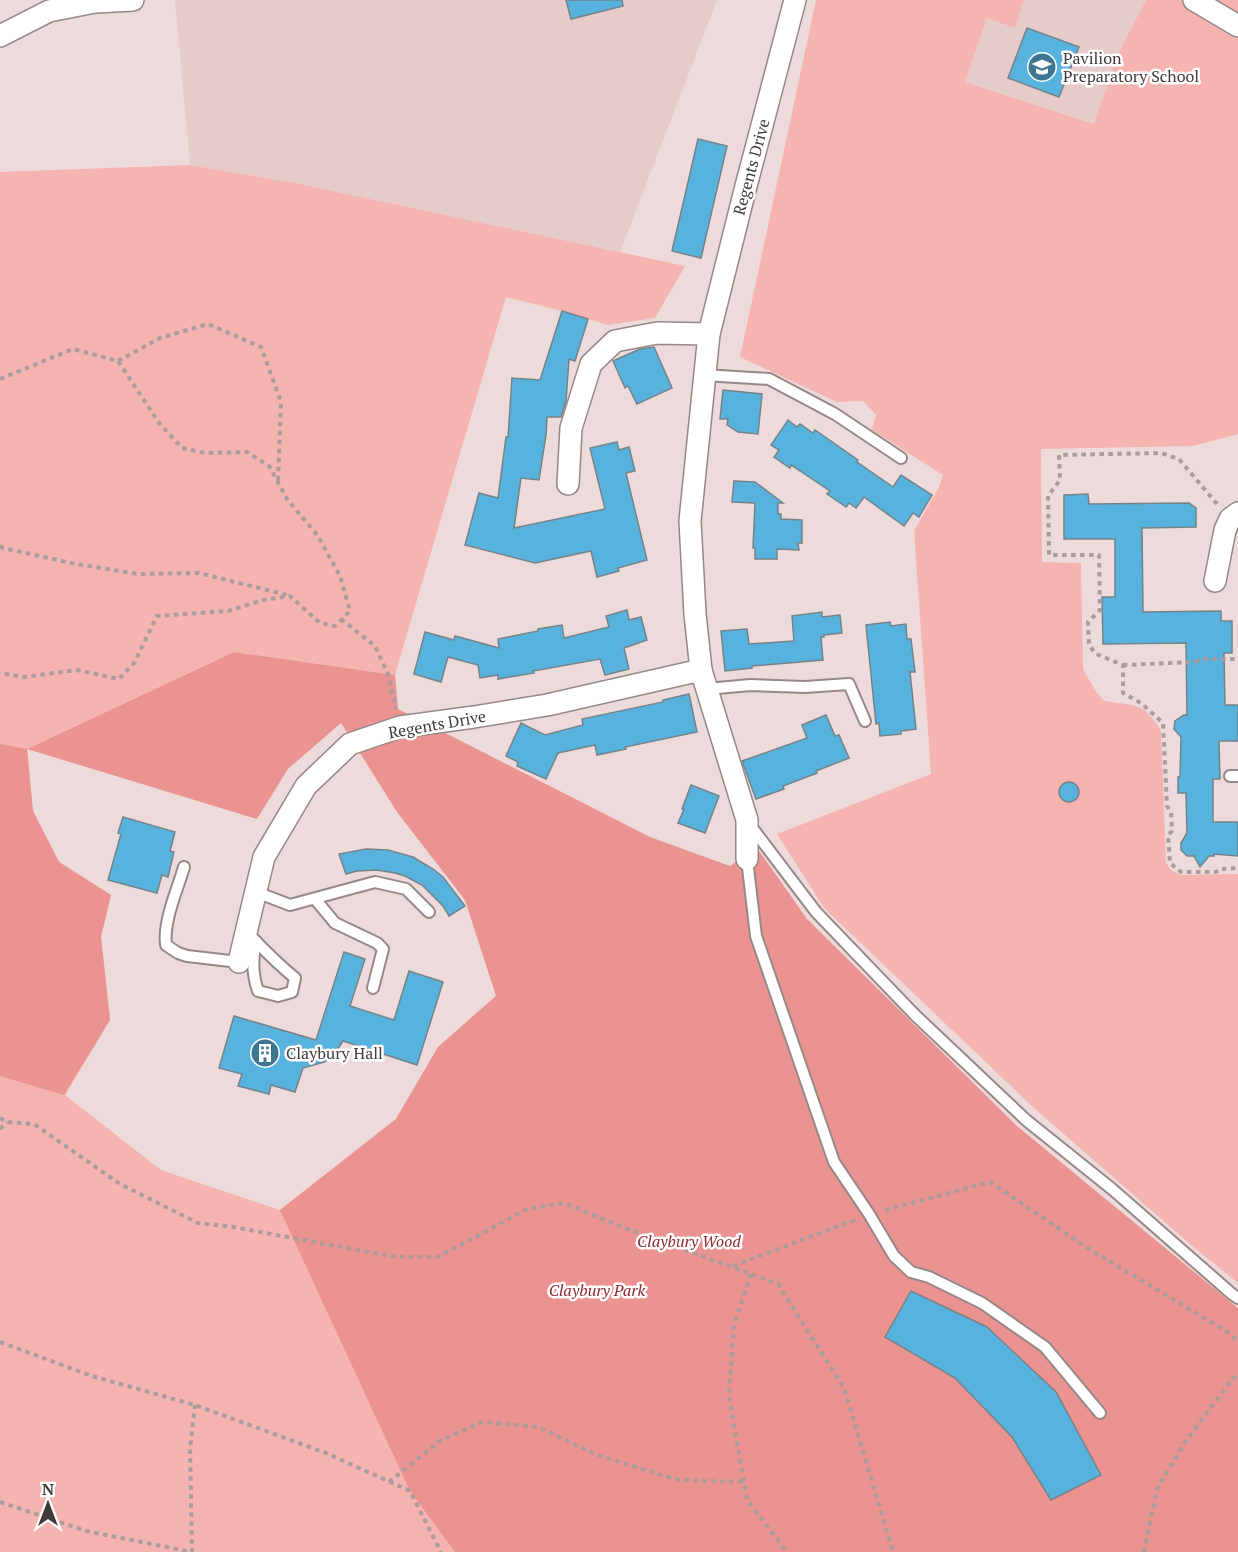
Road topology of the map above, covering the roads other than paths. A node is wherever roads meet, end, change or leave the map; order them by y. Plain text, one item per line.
1 (133, 0) edge
2 (795, 0) edge
3 (1194, 0) edge
4 (1238, 26) edge
5 (0, 36) edge
6 (709, 334) junction
7 (704, 375) junction
8 (901, 458) dead end
9 (568, 484) dead end
10 (1234, 516) edge
11 (1215, 581) dead end
12 (704, 679) junction
13 (865, 721) dead end
14 (747, 820) junction
15 (747, 859) joint
16 (184, 867) dead end
17 (256, 892) junction
18 (315, 898) junction
19 (429, 912) dead end
20 (251, 936) junction
21 (239, 962) joint
22 (373, 988) dead end
23 (1238, 1298) edge
24 (1100, 1413) dead end

1 - 5 street
2 - 6 street, Regents Drive
3 - 4 street
6 - 7 street, Regents Drive
6 - 9 street
7 - 8 lane
7 - 12 street, Regents Drive
10 - 11 street
12 - 13 lane
12 - 14 street, Regents Drive
12 - 17 street, Regents Drive
14 - 15 street, Regents Drive
14 - 23 lane
15 - 24 lane
16 - 21 lane
17 - 18 lane
17 - 20 street, Regents Drive
18 - 19 lane
18 - 22 lane
20 - 20 lane
20 - 21 street, Regents Drive

